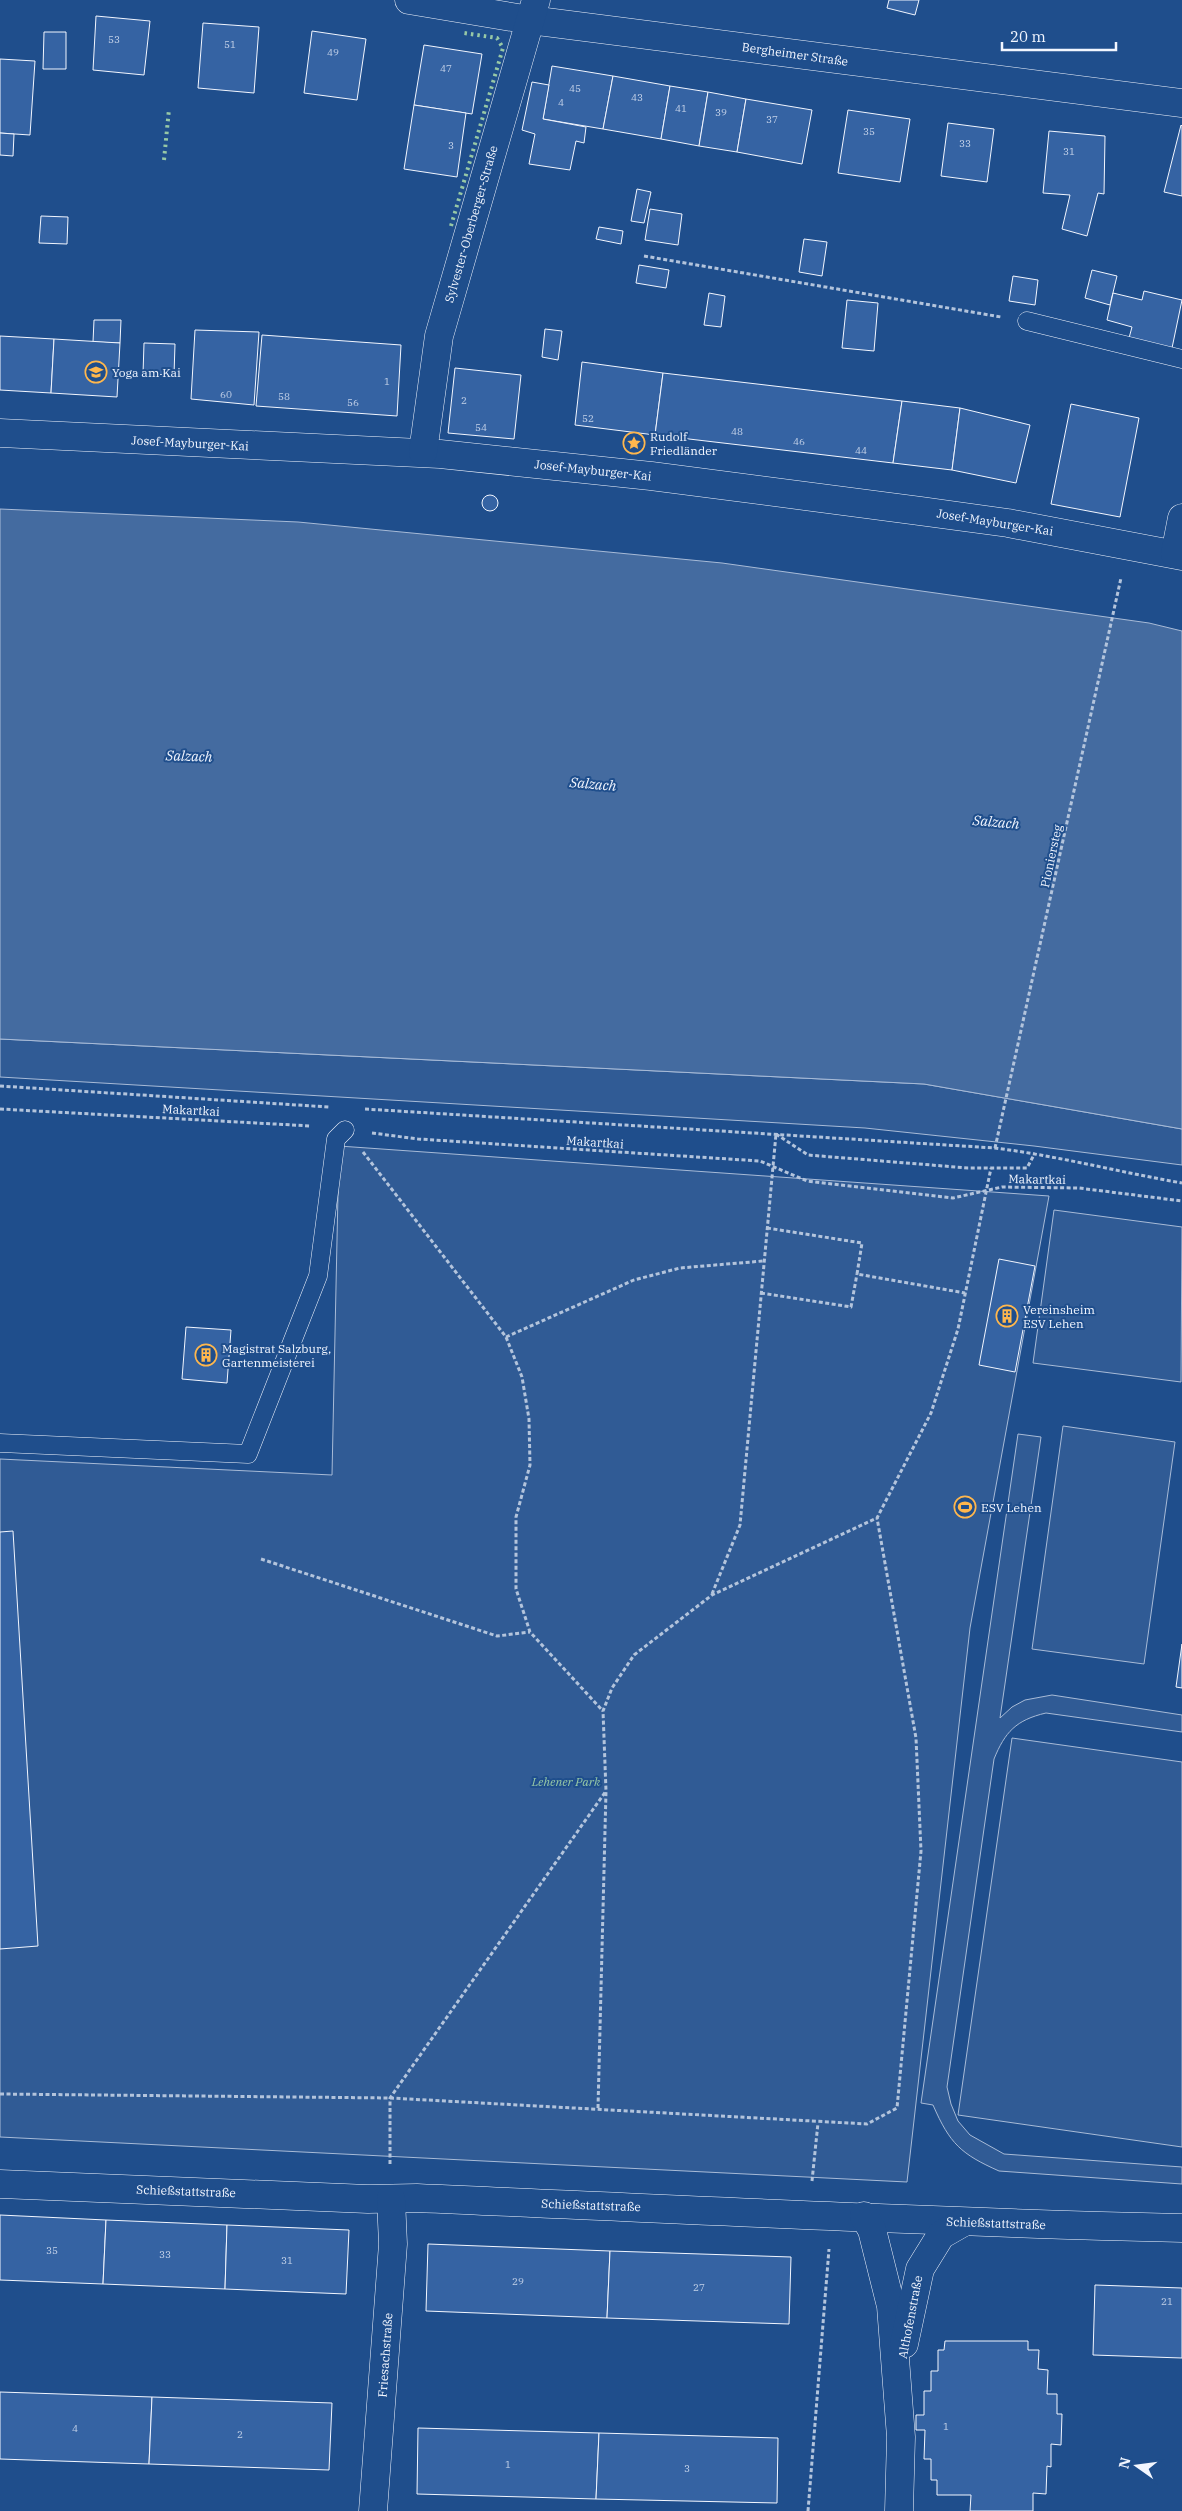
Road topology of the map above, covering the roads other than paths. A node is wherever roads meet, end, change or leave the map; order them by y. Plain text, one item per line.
1 (409, 0) edge
2 (533, 10) edge
3 (1182, 103) edge
4 (1027, 321) road end
5 (1182, 359) edge
6 (0, 433) edge
7 (423, 452) junction
8 (1182, 518) edge
9 (1178, 555) edge
10 (346, 1130) road end
11 (0, 1443) edge
12 (0, 2184) edge
13 (391, 2199) junction
14 (864, 2216) junction
15 (962, 2223) junction
16 (1182, 2228) edge
17 (897, 2400) junction
18 (373, 2511) edge
19 (899, 2511) edge

1 - 2 street, Bergheimer Straße
2 - 3 street, Bergheimer Straße
2 - 7 street, Sylvester-Oberberger-Straße
4 - 5 lane
6 - 7 street, Josef-Mayburger-Kai
7 - 9 street, Josef-Mayburger-Kai
8 - 9 street
10 - 11 lane
12 - 13 street, Schießstattstraße
13 - 14 street, Schießstattstraße
13 - 18 street, Friesachstraße
14 - 15 street, Schießstattstraße
14 - 17 street, Althofenstraße
15 - 16 street, Schießstattstraße
15 - 17 street, Althofenstraße
17 - 19 street, Althofenstraße

